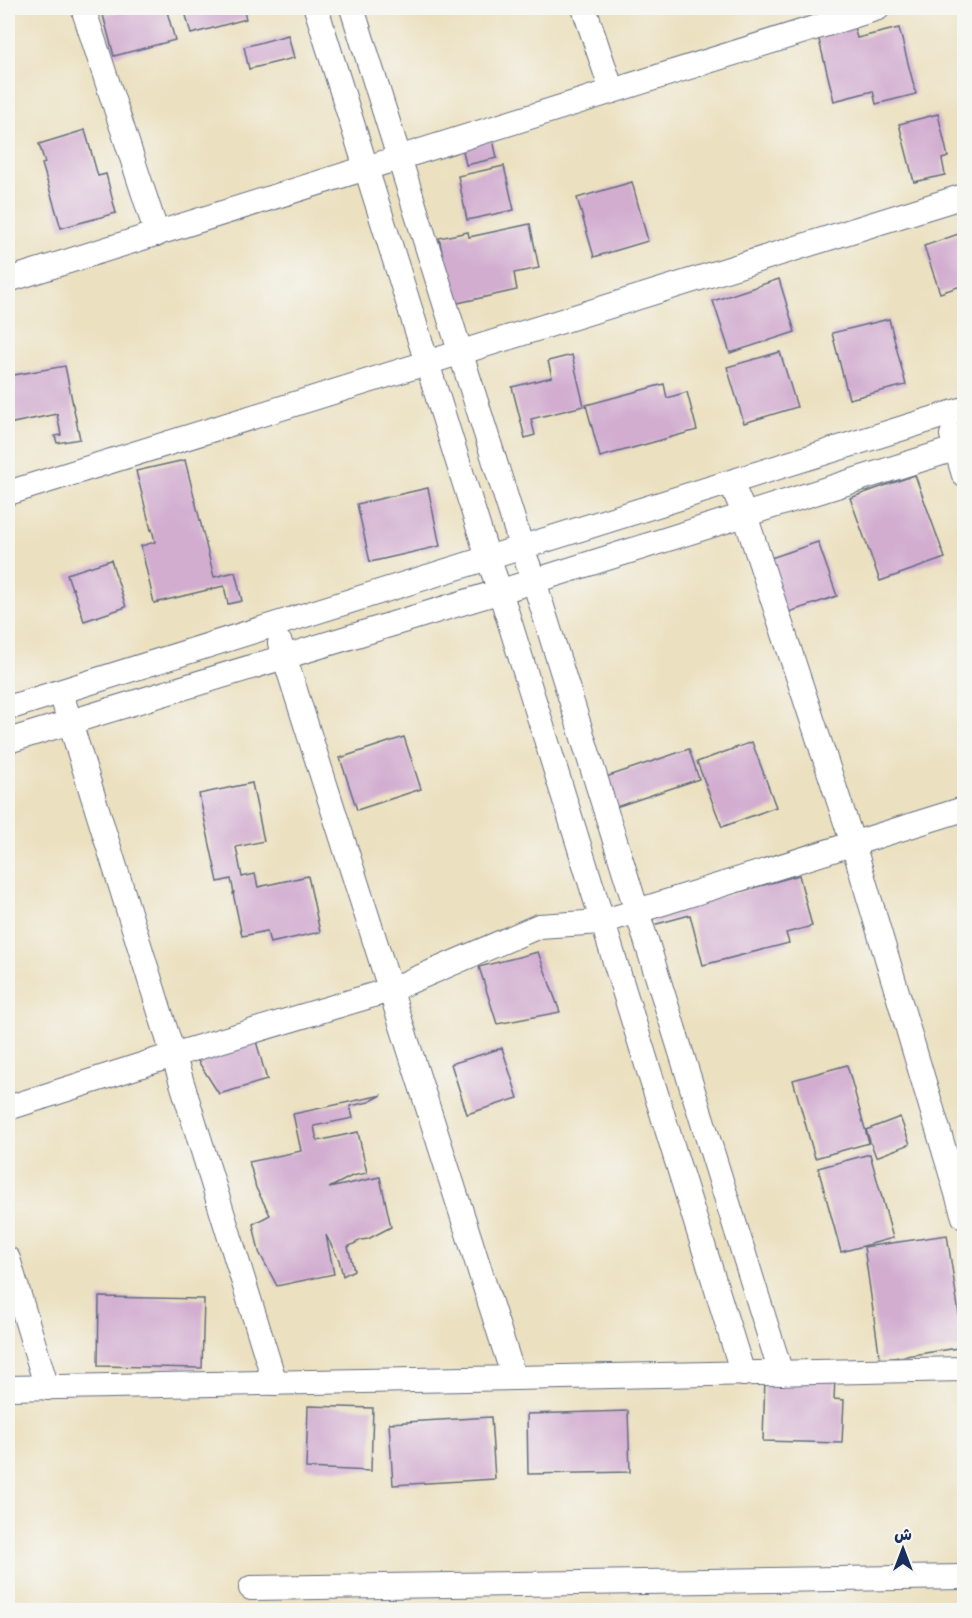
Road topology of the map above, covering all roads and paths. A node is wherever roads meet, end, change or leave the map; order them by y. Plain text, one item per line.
1 (83, 8) edge
2 (316, 8) edge
3 (352, 8) edge
4 (584, 8) edge
5 (878, 8) edge
6 (815, 17) edge
7 (612, 91) junction
8 (400, 157) junction
9 (366, 168) junction
10 (964, 196) edge
11 (157, 234) junction
12 (8, 280) edge
13 (461, 353) junction
14 (427, 363) junction
15 (955, 412) edge
16 (960, 447) edge
17 (964, 476) edge
18 (731, 483) junction
19 (8, 493) edge
20 (745, 515) junction
21 (522, 548) junction
22 (488, 558) junction
23 (534, 580) junction
24 (500, 591) junction
25 (273, 626) junction
26 (284, 657) junction
27 (60, 692) junction
28 (8, 708) edge
29 (70, 722) junction
30 (8, 741) edge
31 (964, 809) edge
32 (853, 844) junction
33 (637, 912) junction
34 (602, 922) junction
35 (390, 990) junction
36 (173, 1054) junction
37 (8, 1108) edge
38 (964, 1217) edge
39 (8, 1259) edge
40 (964, 1369) edge
41 (781, 1373) junction
42 (743, 1374) junction
43 (514, 1378) junction
44 (274, 1383) junction
45 (47, 1388) junction
46 (8, 1389) edge
47 (964, 1577) edge
48 (251, 1588) dead end

1 - 11 street
2 - 9 street
3 - 8 street
4 - 7 street
5 - 6 street
6 - 7 street
7 - 8 street
8 - 9 street
8 - 13 street
9 - 11 street
9 - 14 street
10 - 13 street
11 - 12 street
13 - 14 street
13 - 21 street
14 - 19 street
14 - 22 street
15 - 16 street
15 - 18 street
16 - 17 street
16 - 20 street
18 - 20 street
18 - 21 street
20 - 23 street
20 - 32 street
21 - 22 street
21 - 23 street
22 - 24 street
22 - 25 street
23 - 24 street
23 - 33 street
24 - 26 street
24 - 34 street
25 - 26 street
25 - 27 street
26 - 29 street
26 - 35 street
27 - 28 street
27 - 29 street
29 - 30 street
29 - 36 street
31 - 32 street
32 - 33 street
32 - 38 street
33 - 34 street
33 - 41 street
34 - 35 street
34 - 42 street
35 - 36 street
35 - 43 street
36 - 37 street
36 - 44 street
39 - 45 street
40 - 41 street
41 - 42 street
42 - 43 street
43 - 44 street
44 - 45 street
45 - 46 street
47 - 48 street

